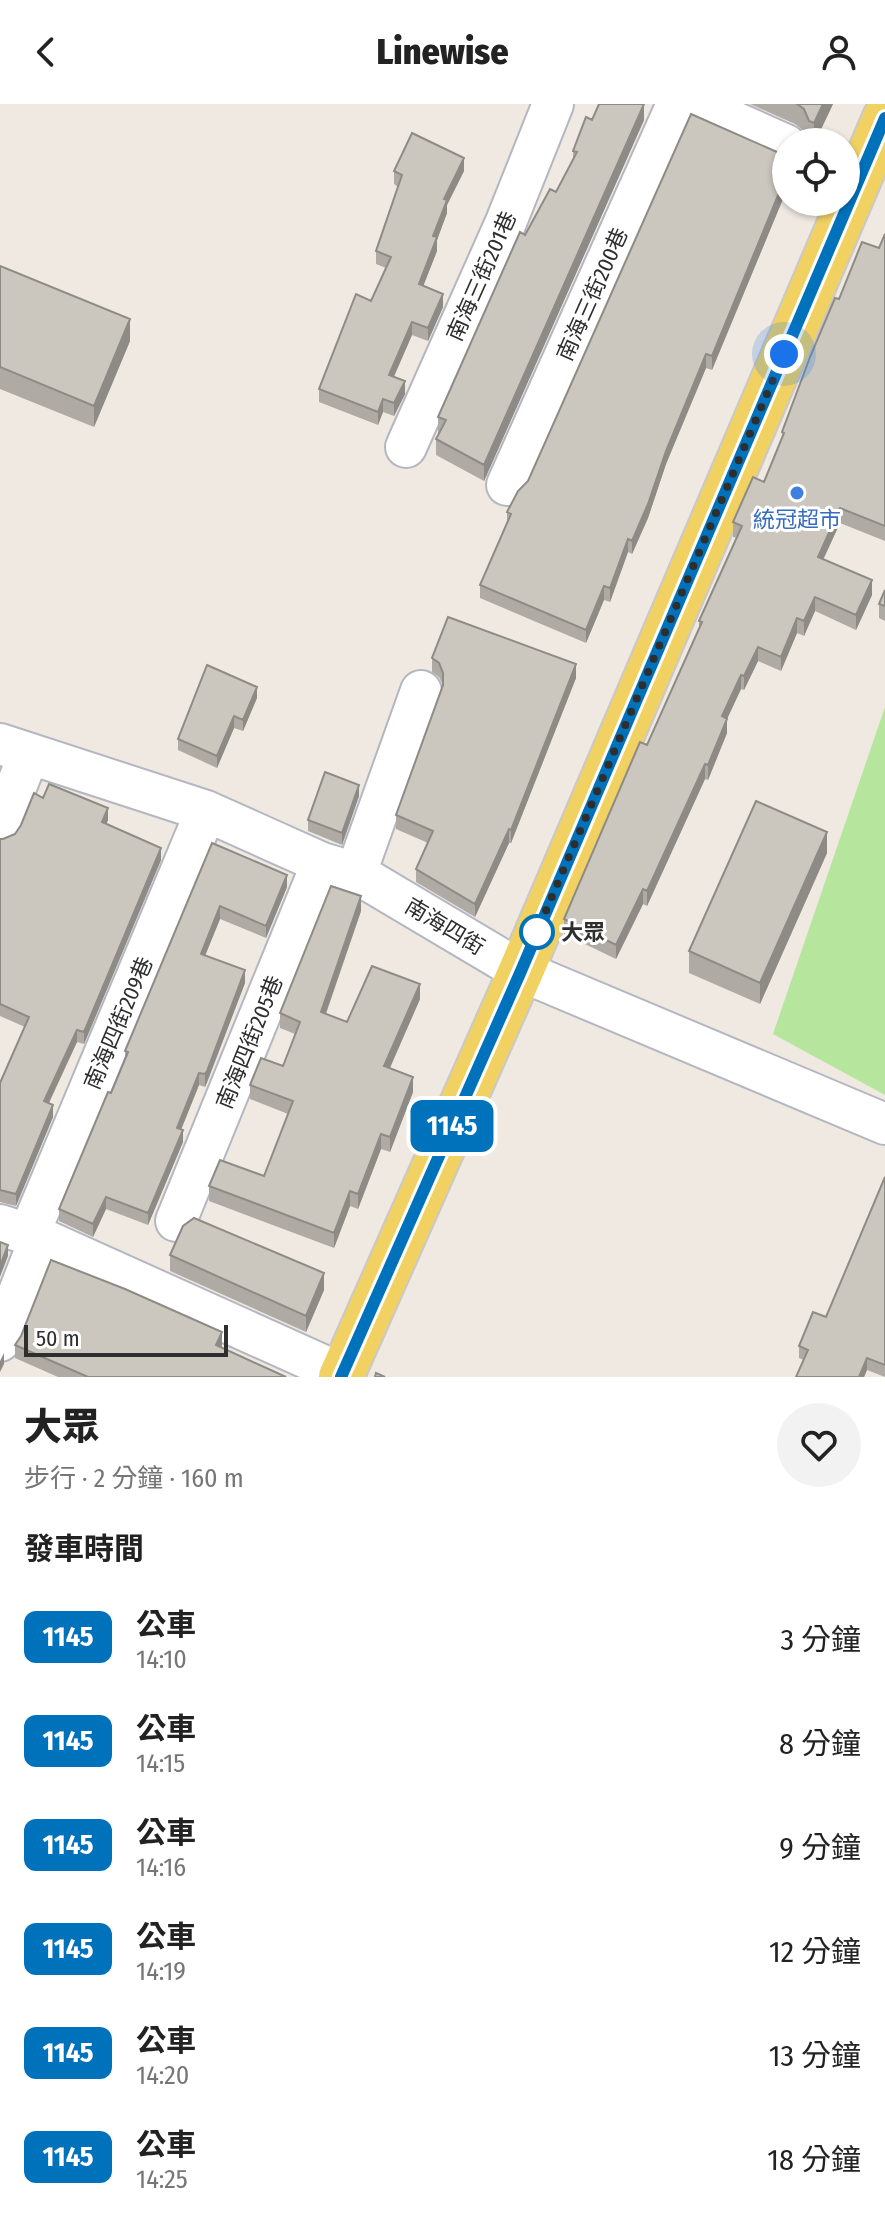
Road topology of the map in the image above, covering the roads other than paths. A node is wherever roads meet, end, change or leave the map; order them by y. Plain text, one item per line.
1 (553, 104) edge
2 (677, 104) edge
3 (694, 104) edge
4 (885, 118) edge
5 (772, 139) edge
6 (863, 180) edge
7 (406, 447) dead end
8 (507, 485) dead end
9 (421, 691) dead end
10 (15, 749) edge
11 (206, 811) junction
12 (0, 828) edge
13 (339, 868) junction
14 (521, 971) junction
15 (885, 1124) edge
16 (176, 1221) dead end
17 (23, 1232) edge
18 (0, 1341) edge
19 (342, 1376) edge

1 - 7 street, 南海三街201巷
2 - 8 street, 南海三街200巷
3 - 5 street
4 - 6 main road
6 - 14 main road
9 - 13 street, 南海四街205巷
10 - 11 street, 南海四街
10 - 12 street
11 - 13 street, 南海四街
11 - 17 street, 南海四街209巷
13 - 14 street, 南海四街
13 - 16 street, 南海四街205巷
14 - 15 street, 南海四街
14 - 19 main road
17 - 18 street, 南海四街209巷
17 - 19 street

